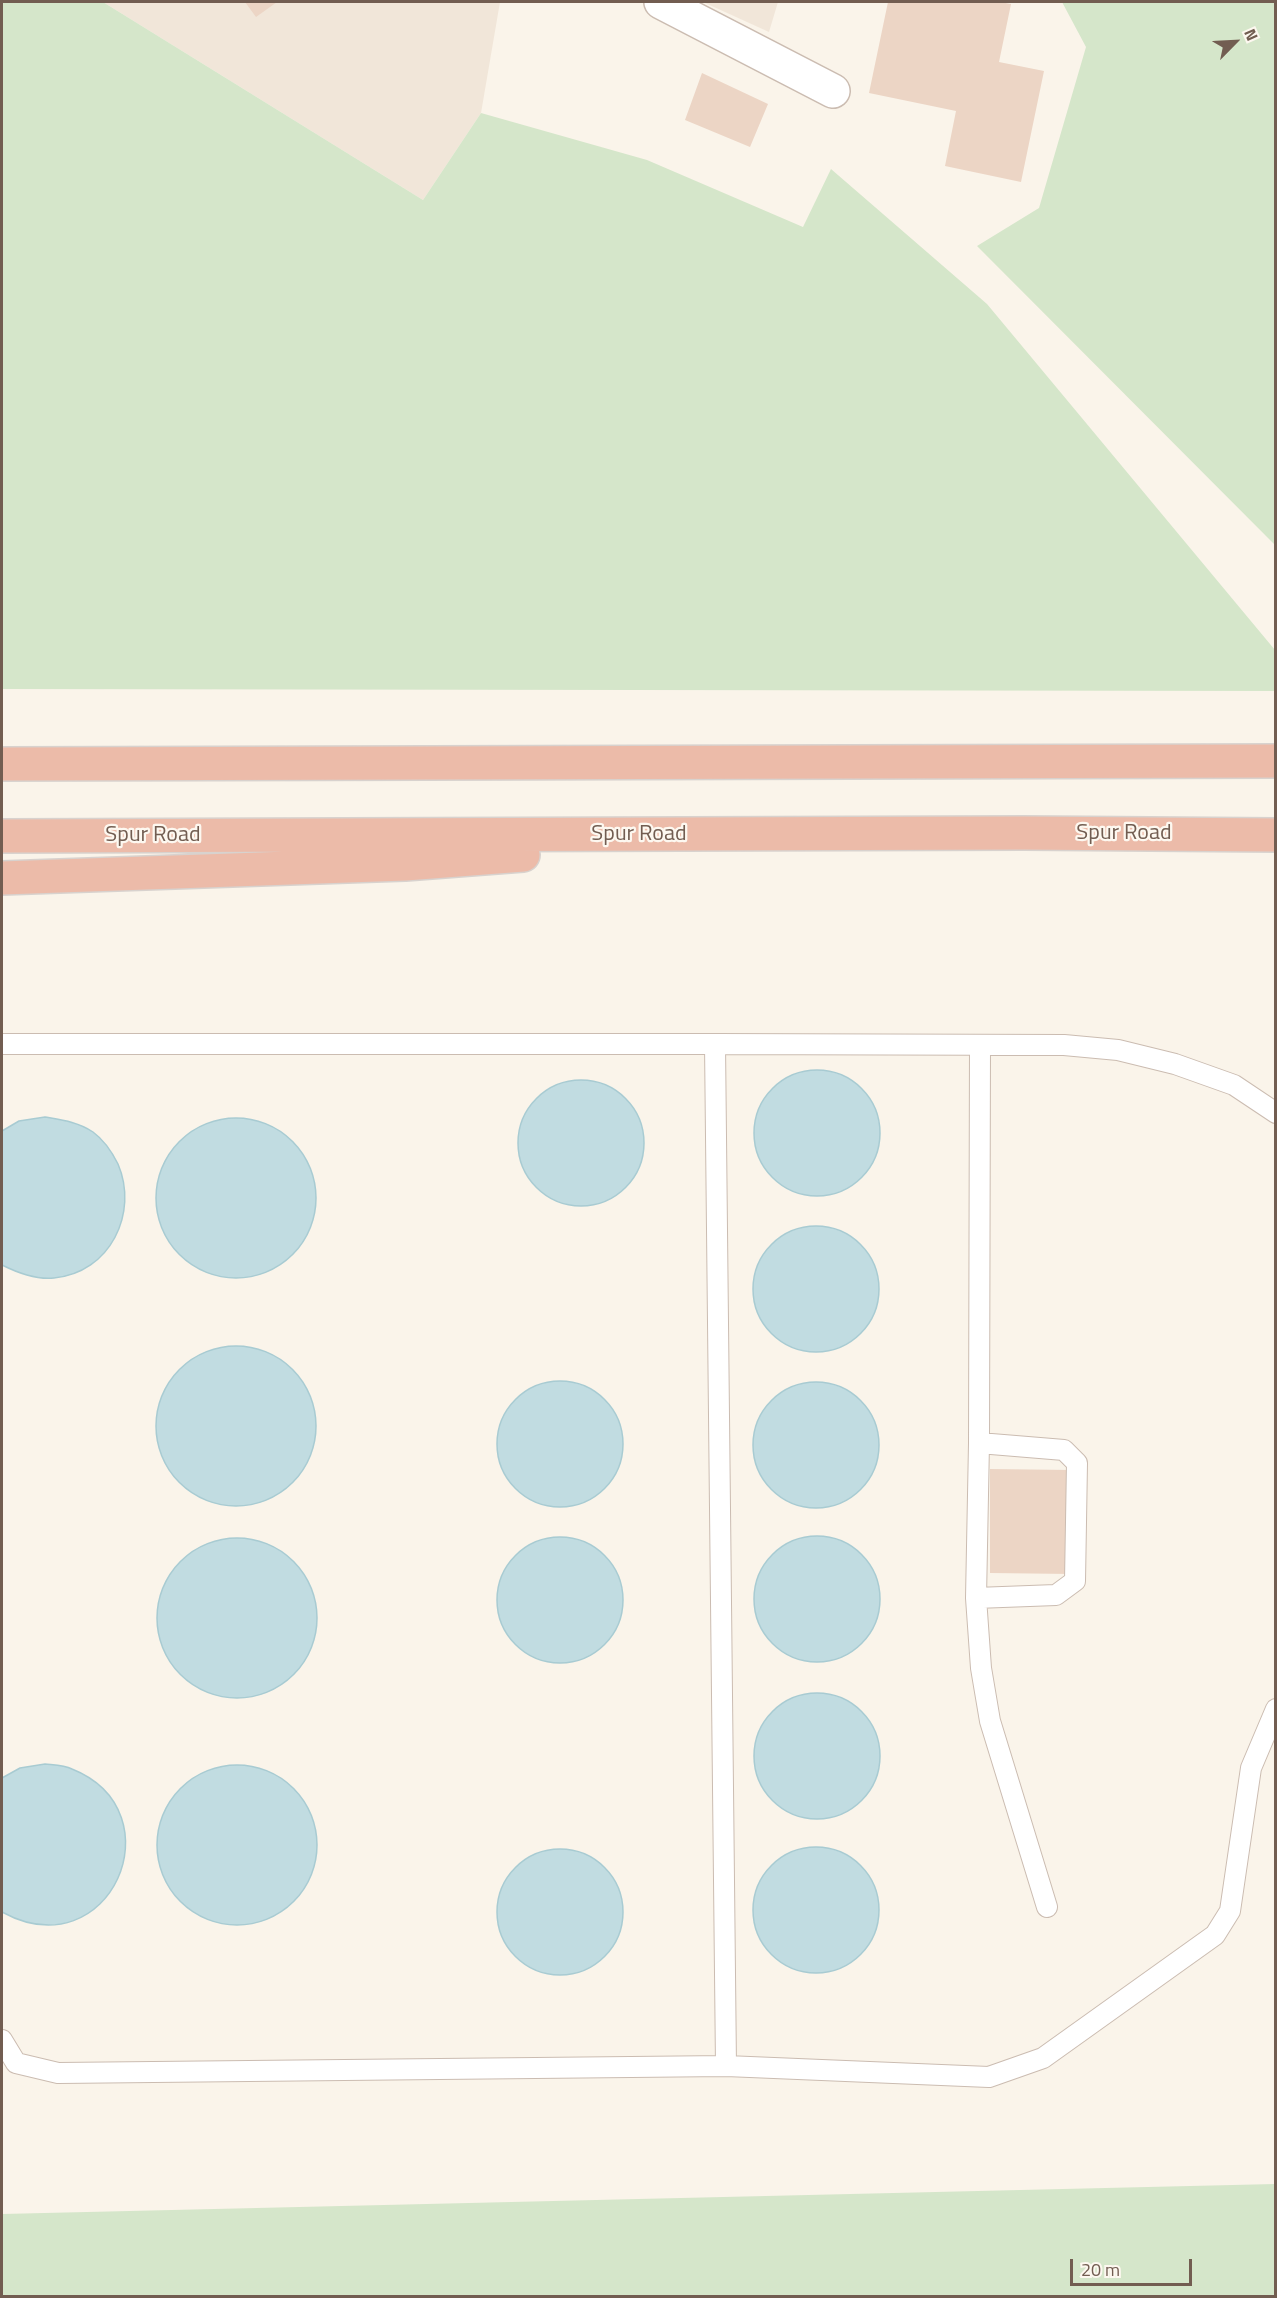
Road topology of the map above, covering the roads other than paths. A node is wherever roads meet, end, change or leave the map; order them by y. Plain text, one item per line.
1 (662, 2) edge
2 (833, 91) dead end
3 (1275, 761) edge
4 (2, 764) edge
5 (791, 834) junction
6 (1275, 835) edge
7 (2, 836) edge
8 (2, 878) edge
9 (2, 1044) edge
10 (715, 1044) junction
11 (980, 1045) junction
12 (1275, 1113) edge
13 (979, 1443) junction
14 (976, 1598) junction
15 (1275, 1709) edge
16 (1047, 1907) dead end
17 (2, 2040) edge
18 (726, 2066) junction

1 - 2 street
3 - 4 highway
5 - 6 highway, Spur Road
5 - 7 highway, Spur Road
5 - 8 highway
9 - 10 lane
10 - 11 lane
10 - 18 lane
11 - 12 lane
11 - 13 lane
13 - 14 lane
13 - 14 lane
14 - 16 lane
15 - 18 lane
17 - 18 lane

